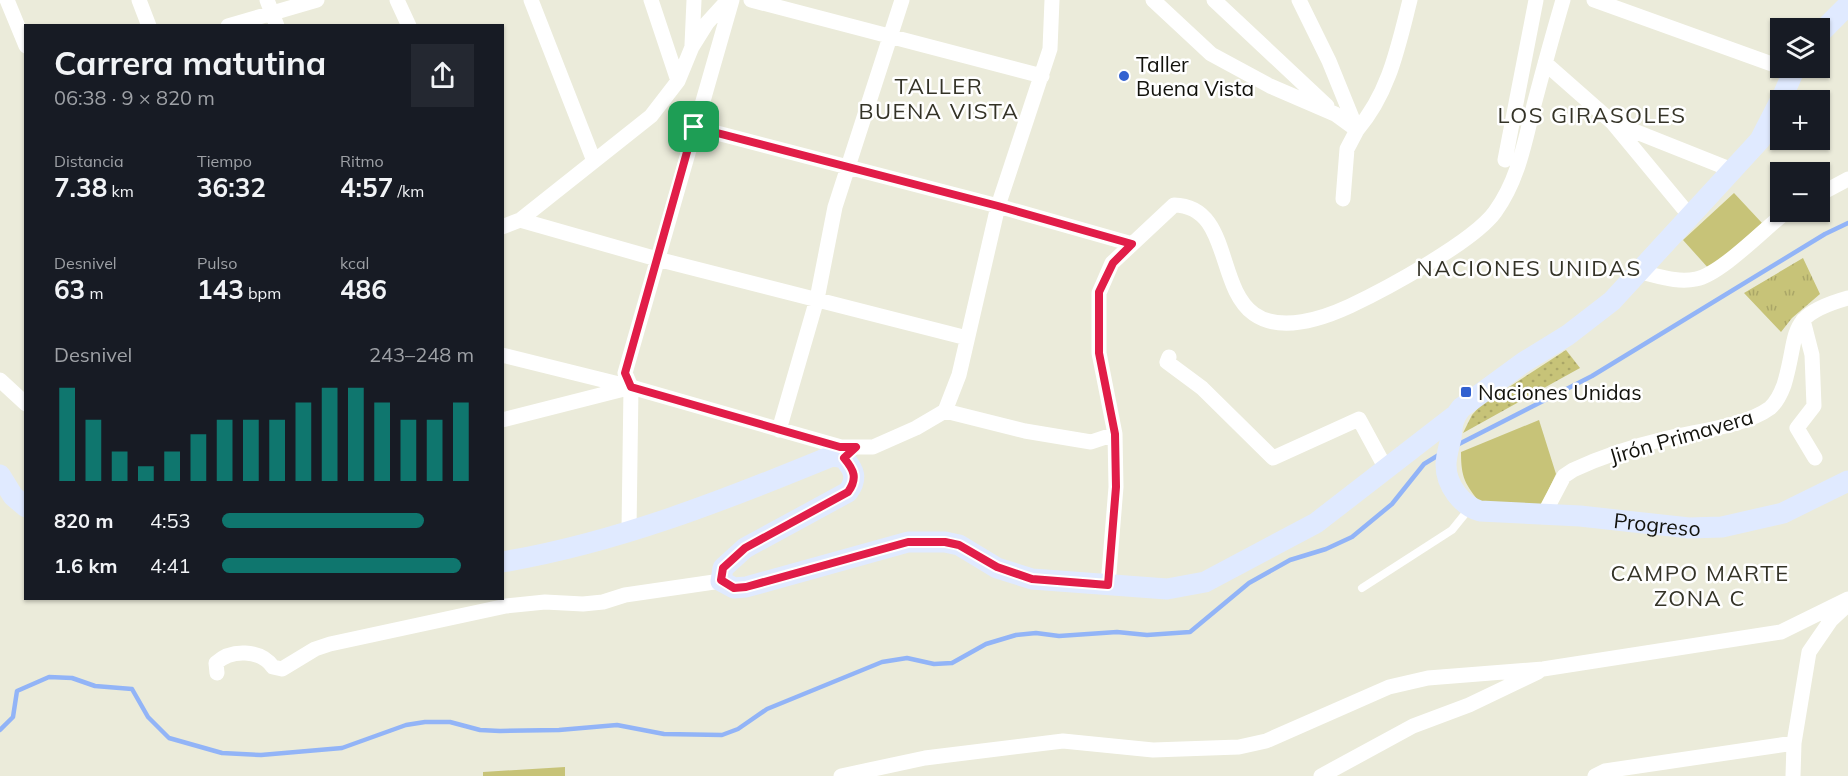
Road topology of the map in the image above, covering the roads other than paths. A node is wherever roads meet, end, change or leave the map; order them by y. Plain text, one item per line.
1 (8, 0) edge
2 (139, 0) edge
3 (317, 0) edge
4 (398, 0) edge
5 (531, 0) edge
6 (651, 0) edge
7 (694, 0) edge
8 (730, 0) edge
9 (751, 0) edge
10 (902, 0) edge
11 (1052, 0) edge
12 (1064, 0) edge
13 (1153, 0) edge
14 (1215, 0) edge
15 (1299, 0) edge
16 (1410, 0) edge
17 (1536, 0) edge
18 (1563, 0) edge
19 (1594, 0) edge
20 (1848, 5) edge
21 (272, 13) edge
22 (1052, 23) junction
23 (1830, 23) edge
24 (148, 24) edge
25 (235, 24) edge
26 (408, 24) edge
27 (890, 36) junction
28 (24, 41) edge
29 (692, 47) junction
30 (1770, 62) edge
31 (1545, 63) junction
32 (1042, 76) junction
33 (678, 81) junction
34 (1335, 114) junction
35 (1770, 121) edge
36 (1612, 122) junction
37 (694, 127) junction
38 (1357, 130) junction
39 (1504, 160) dead end
40 (594, 161) junction
41 (847, 167) junction
42 (1732, 170) junction
43 (1848, 180) edge
44 (1830, 189) edge
45 (1343, 199) dead end
46 (998, 206) junction
47 (1689, 215) junction
48 (520, 220) junction
49 (1774, 222) edge
50 (504, 228) edge
51 (1132, 244) junction
52 (657, 259) junction
53 (1640, 272) junction
54 (1848, 298) edge
55 (817, 299) junction
56 (1803, 320) junction
57 (967, 338) junction
58 (504, 355) edge
59 (1168, 357) dead end
60 (0, 380) edge
61 (631, 387) junction
62 (24, 402) edge
63 (945, 411) junction
64 (1453, 417) junction
65 (504, 419) edge
66 (779, 430) junction
67 (1115, 434) junction
68 (850, 452) junction
69 (1815, 458) dead end
70 (1385, 467) junction
71 (0, 476) edge
72 (1848, 481) edge
73 (1465, 504) junction
74 (24, 505) edge
75 (1544, 514) junction
76 (629, 530) junction
77 (504, 562) edge
78 (721, 580) junction
79 (1108, 585) junction
80 (1362, 588) dead end
81 (1848, 599) edge
82 (1848, 604) edge
83 (1830, 620) junction
84 (1848, 622) edge
85 (1543, 669) junction
86 (217, 674) dead end
87 (1794, 743) junction
88 (841, 776) edge
89 (1321, 776) edge
90 (1595, 776) edge
91 (1793, 776) edge

1 - 28 street
2 - 24 street
3 - 21 street
4 - 26 street
5 - 40 street
6 - 33 street
7 - 29 street
8 - 29 street
8 - 37 street
9 - 27 street
10 - 27 street
11 - 22 street
12 - 22 street
13 - 34 street
14 - 34 street
15 - 38 street
16 - 38 street
17 - 39 street
18 - 31 street
19 - 30 street
20 - 23 street
21 - 25 street
22 - 32 street
27 - 32 street
27 - 41 street
29 - 33 street
31 - 36 street
31 - 51 street
32 - 46 street
33 - 40 street
34 - 38 street
35 - 42 street
36 - 42 street
36 - 47 street
37 - 41 street
37 - 52 street
38 - 45 street
40 - 48 street
41 - 46 street
41 - 55 street
42 - 47 street
43 - 44 street
46 - 51 street
46 - 57 street
47 - 53 street
48 - 50 street
48 - 52 street
49 - 53 street
51 - 67 street
52 - 55 street
52 - 61 street
53 - 64 street
54 - 56 street
55 - 57 street
55 - 66 street
56 - 69 street
56 - 75 street, Jirón Primavera
57 - 63 street
58 - 61 street
59 - 70 street
60 - 62 street
61 - 65 street
61 - 66 street
61 - 76 street
63 - 67 street
63 - 68 street
64 - 70 street
64 - 73 street
66 - 68 street
67 - 79 street
68 - 76 street
68 - 78 street
70 - 79 street
71 - 74 street
72 - 75 street, Progreso
73 - 75 street, Progreso
73 - 80 lane
76 - 77 street
78 - 79 street
78 - 86 street
81 - 85 street
82 - 83 street
83 - 84 street
83 - 87 street
85 - 88 street
85 - 89 street
87 - 90 street
87 - 91 street

